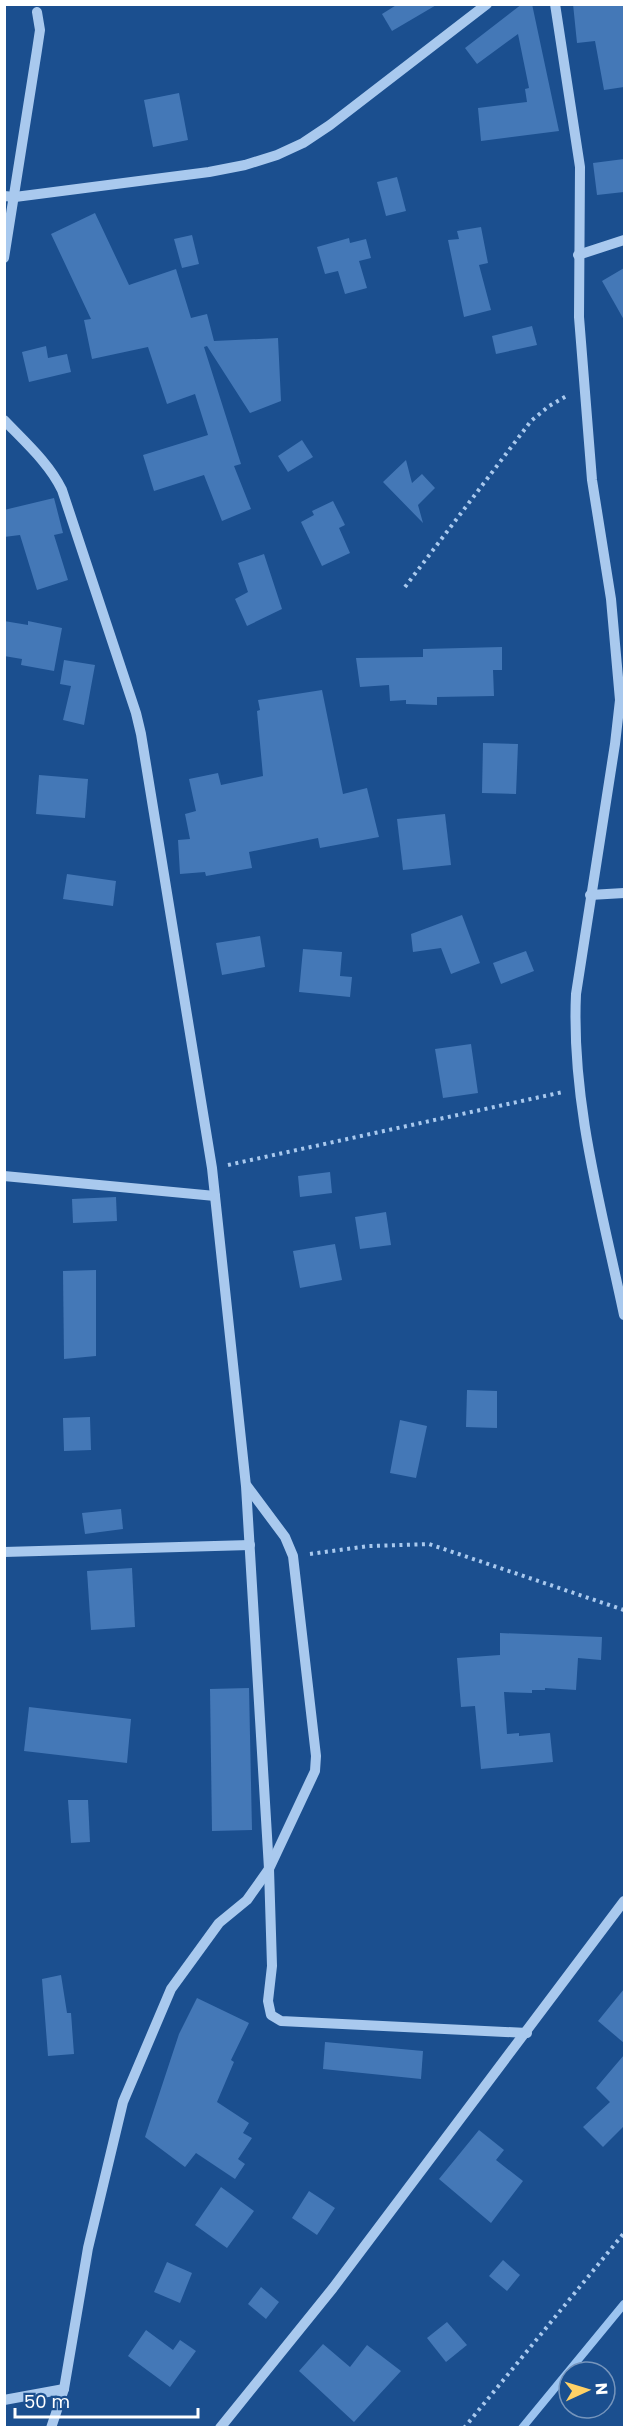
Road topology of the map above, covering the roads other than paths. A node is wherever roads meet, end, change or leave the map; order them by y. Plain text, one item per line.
1 (487, 4) edge
2 (555, 4) edge
3 (37, 12) dead end
4 (10, 197) edge
5 (624, 240) edge
6 (578, 255) junction
7 (4, 258) edge
8 (4, 420) edge
9 (624, 892) edge
10 (590, 895) junction
11 (4, 1176) edge
12 (215, 1196) junction
13 (624, 1316) edge
14 (246, 1486) junction
15 (250, 1545) junction
16 (4, 1552) edge
17 (269, 1869) junction
18 (624, 1901) edge
19 (527, 2033) junction
20 (64, 2389) junction
21 (4, 2400) edge
22 (51, 2427) edge
23 (220, 2427) edge

1 - 4 street
2 - 6 street
3 - 4 street
4 - 7 street
5 - 6 street
6 - 10 street
8 - 12 street
9 - 10 street
10 - 13 street
11 - 12 street
12 - 14 street
14 - 15 street
14 - 17 street
15 - 16 street
15 - 17 street
17 - 19 street
17 - 20 street
18 - 19 street
19 - 23 street
20 - 21 street
20 - 22 street

